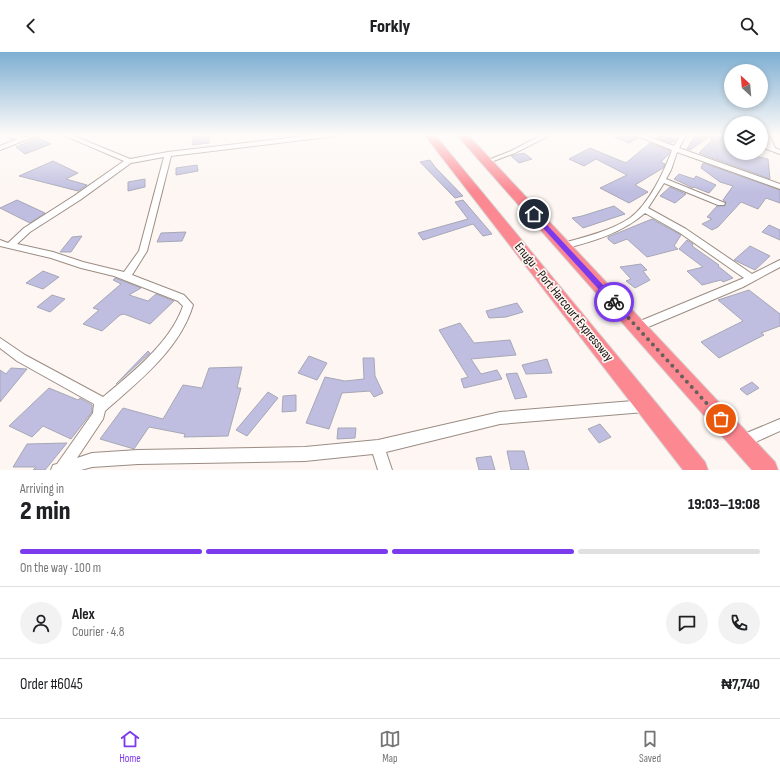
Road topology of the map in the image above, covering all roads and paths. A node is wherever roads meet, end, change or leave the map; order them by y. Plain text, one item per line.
1 (113, 154) edge
2 (168, 154) junction
3 (171, 154) edge
4 (445, 154) edge
5 (478, 154) edge
6 (509, 154) edge
7 (673, 154) edge
8 (687, 154) edge
9 (129, 160) junction
10 (486, 162) junction
11 (662, 180) junction
12 (780, 187) edge
13 (721, 203) dead end
14 (644, 209) junction
15 (5, 244) edge
16 (563, 246) junction
17 (780, 263) edge
18 (126, 277) junction
19 (752, 279) junction
20 (637, 327) junction
21 (0, 342) edge
22 (647, 405) junction
23 (101, 407) junction
24 (780, 425) edge
25 (742, 442) junction
26 (378, 447) junction
27 (60, 469) edge
28 (385, 470) edge
29 (697, 470) edge
30 (768, 470) edge

1 - 9 street
2 - 3 street
2 - 9 street
2 - 18 street
4 - 22 highway, Enugu - Port Harcourt Expressway
5 - 10 highway
6 - 10 street
7 - 11 street
8 - 12 street
9 - 15 street
10 - 16 highway
11 - 13 street
11 - 14 street
14 - 16 street
14 - 19 street
15 - 18 street
16 - 20 highway
17 - 19 street
18 - 23 street
19 - 20 street
20 - 25 highway
21 - 23 street
22 - 26 street
22 - 29 highway, Enugu - Port Harcourt Expressway
23 - 27 street
24 - 25 street
25 - 30 highway
26 - 27 street
26 - 28 street

